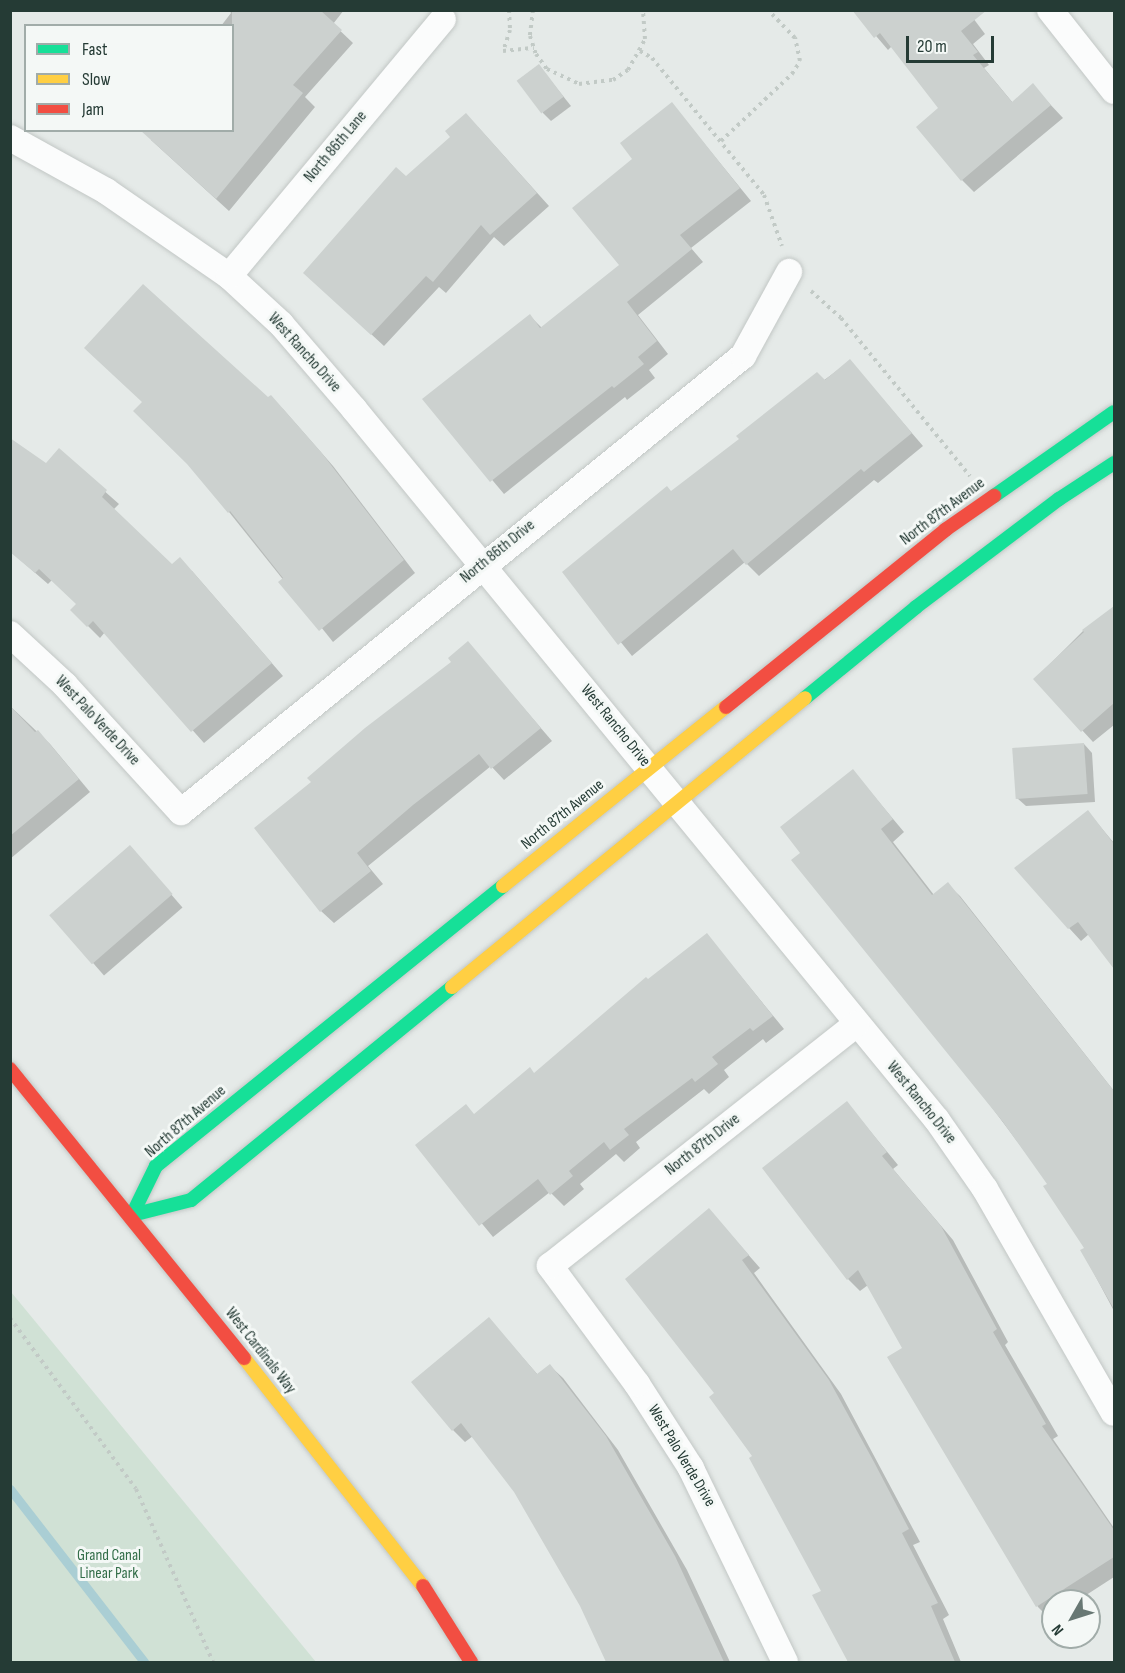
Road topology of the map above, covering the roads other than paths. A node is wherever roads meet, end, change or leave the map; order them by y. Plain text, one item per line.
1 (1050, 10) edge
2 (443, 19) dead end
3 (1114, 91) edge
4 (10, 138) edge
5 (789, 272) road end
6 (229, 276) junction
7 (1114, 412) edge
8 (1114, 463) edge
9 (483, 565) junction
10 (10, 634) edge
11 (649, 766) junction
12 (676, 801) junction
13 (180, 812) joint
14 (856, 1024) junction
15 (10, 1069) edge
16 (132, 1215) junction
17 (550, 1266) joint
18 (1114, 1413) edge
19 (471, 1662) edge
20 (785, 1662) edge

1 - 3 street
2 - 6 street, North 86th Lane
4 - 6 street, West Rancho Drive
5 - 9 street, North 86th Drive
6 - 9 street, West Rancho Drive
7 - 11 street, North 87th Avenue
8 - 12 street
9 - 11 street, West Rancho Drive
9 - 13 street, North 86th Drive
10 - 13 street, West Palo Verde Drive
11 - 12 street, West Rancho Drive
11 - 16 street, North 87th Avenue
12 - 14 street, West Rancho Drive
12 - 16 street
14 - 17 street, North 87th Drive
14 - 18 street, West Rancho Drive
15 - 16 street, West Cardinals Way
16 - 19 street, West Cardinals Way
17 - 20 street, West Palo Verde Drive

